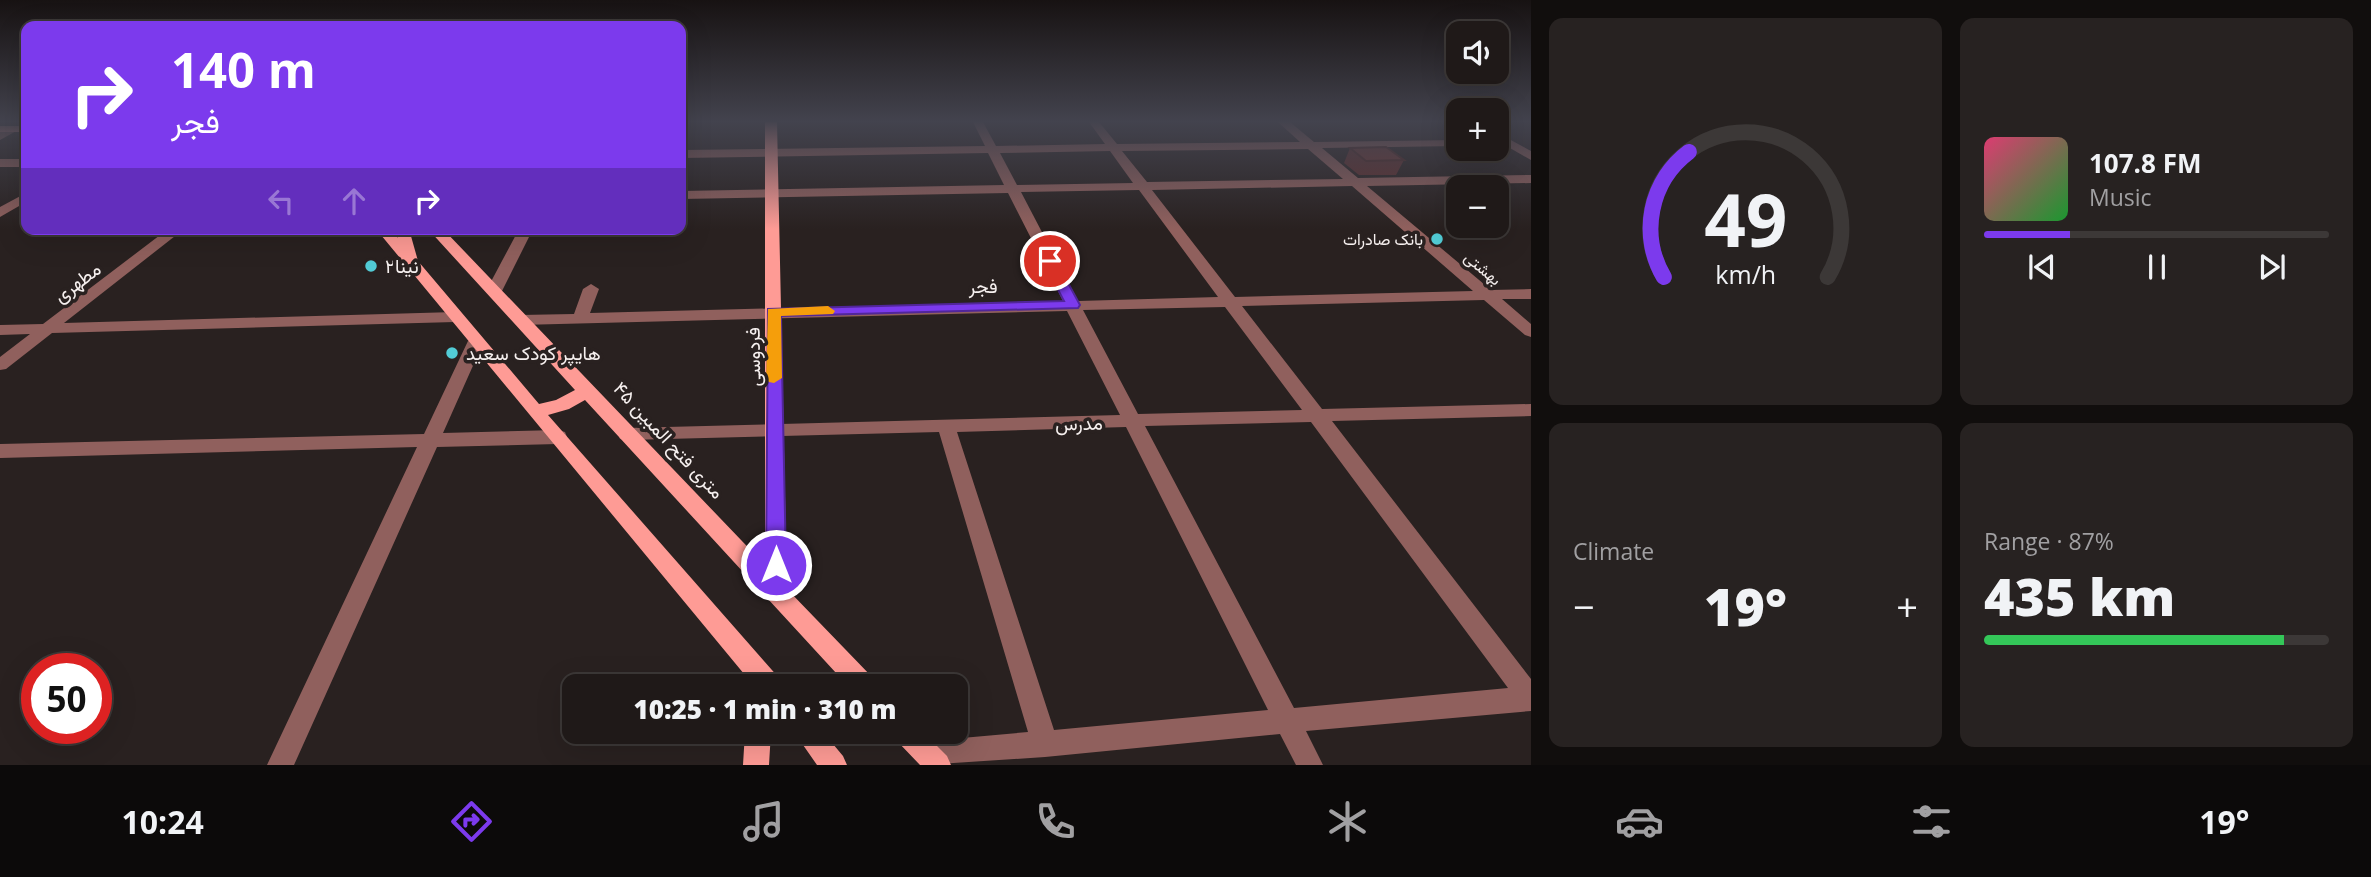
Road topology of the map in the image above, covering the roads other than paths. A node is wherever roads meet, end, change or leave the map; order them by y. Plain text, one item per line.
1 (772, 158) edge
2 (997, 158) edge
3 (1121, 158) edge
4 (1326, 158) edge
5 (0, 163) edge
6 (21, 163) edge
7 (1531, 179) edge
8 (1355, 183) junction
9 (1143, 186) junction
10 (1013, 189) junction
11 (772, 193) junction
12 (686, 195) edge
13 (21, 200) edge
14 (4, 208) edge
15 (169, 235) edge
16 (388, 235) edge
17 (404, 235) edge
18 (431, 235) edge
19 (441, 235) edge
20 (523, 235) edge
21 (454, 249) junction
22 (414, 263) junction
23 (592, 289) dead end
24 (494, 291) junction
25 (1531, 294) edge
26 (1487, 295) junction
27 (1231, 302) junction
28 (1073, 305) junction
29 (774, 312) junction
30 (455, 317) junction
31 (581, 317) junction
32 (520, 320) junction
33 (48, 328) junction
34 (0, 330) edge
35 (1531, 332) edge
36 (476, 341) junction
37 (0, 365) edge
38 (586, 390) junction
39 (1531, 410) edge
40 (535, 411) junction
41 (1317, 416) junction
42 (1133, 422) junction
43 (946, 425) junction
44 (775, 430) junction
45 (627, 434) junction
46 (558, 437) junction
47 (430, 440) junction
48 (0, 451) edge
49 (776, 592) junction
50 (756, 674) edge
51 (853, 674) edge
52 (1531, 699) edge
53 (1287, 721) junction
54 (758, 744) edge
55 (817, 744) edge
56 (918, 744) edge
57 (1045, 744) junction
58 (933, 760) edge
59 (280, 765) edge
60 (757, 765) edge
61 (834, 765) edge
62 (1310, 765) edge

1 - 11 main road, فردوسی
2 - 10 street
3 - 9 street
4 - 8 street, بهشتی
5 - 6 street
7 - 8 street
8 - 9 street
8 - 26 street, بهشتی
9 - 10 street
9 - 27 street
10 - 11 street
10 - 28 street
11 - 12 street
11 - 29 main road, فردوسی
13 - 14 street
15 - 33 street, مطهری
16 - 22 main road
17 - 22 main road
18 - 21 main road
19 - 21 main road, ۴۵ متری فتح المبین
20 - 24 street
21 - 24 main road, ۴۵ متری فتح المبین
22 - 30 main road
23 - 31 street
24 - 32 main road, ۴۵ متری فتح المبین
25 - 26 street, فجر
26 - 27 street, فجر
26 - 35 street, بهشتی
27 - 28 street, فجر
27 - 41 street
28 - 29 street, فجر
28 - 42 street
29 - 31 street, فجر
29 - 44 main road, فردوسی
30 - 33 street
30 - 36 main road
31 - 32 street, فجر
32 - 38 main road, ۴۵ متری فتح المبین
33 - 34 street
33 - 37 street, مطهری
36 - 40 main road
36 - 47 street
38 - 40 main road
38 - 45 main road, ۴۵ متری فتح المبین
39 - 41 street, مدرس
40 - 46 main road
41 - 42 street, مدرس
41 - 52 street
42 - 43 street, مدرس
42 - 53 street
43 - 44 street, مدرس
43 - 57 street
44 - 45 street, مدرس
44 - 49 main road, فردوسی
45 - 49 main road, ۴۵ متری فتح المبین
46 - 47 street
46 - 50 main road
47 - 48 street
47 - 59 street
49 - 51 main road, ۴۵ متری فتح المبین
52 - 53 street
53 - 57 street
53 - 62 street
54 - 60 main road
55 - 61 main road
56 - 58 main road
57 - 58 street

